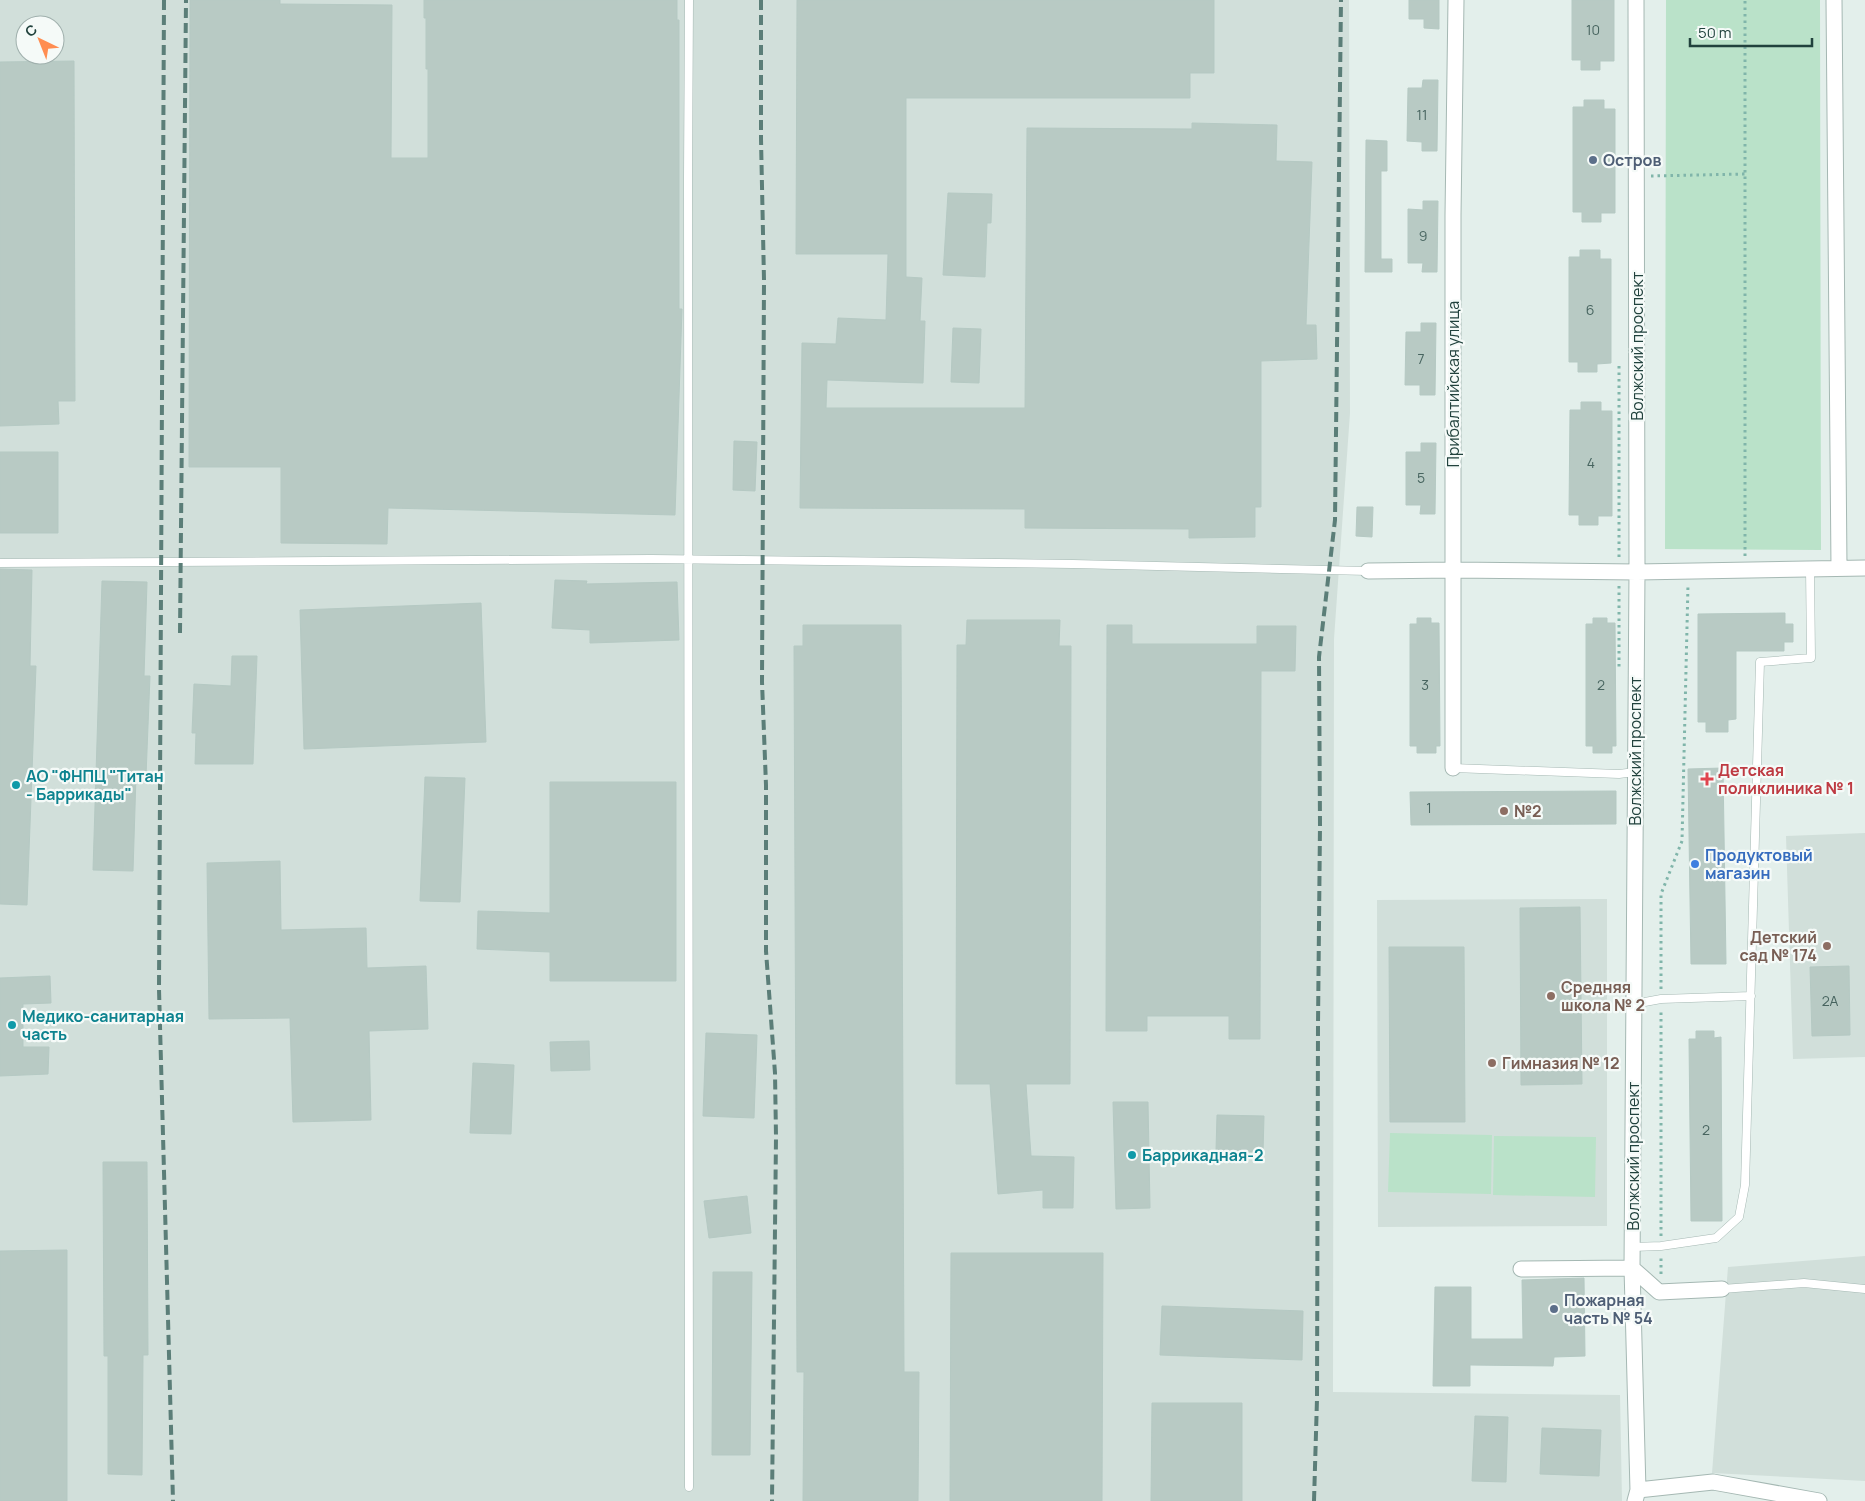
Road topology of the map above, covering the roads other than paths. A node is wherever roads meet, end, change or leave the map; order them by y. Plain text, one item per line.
1 (689, 0) edge
2 (1456, 0) edge
3 (1636, 0) edge
4 (1834, 0) edge
5 (689, 559) junction
6 (0, 563) edge
7 (1839, 567) junction
8 (1810, 568) junction
9 (1865, 568) edge
10 (1453, 570) junction
11 (1368, 571) joint
12 (1637, 572) junction
13 (1453, 768) joint
14 (1635, 772) junction
15 (1751, 996) junction
16 (1634, 1004) junction
17 (1632, 1247) junction
18 (1632, 1268) junction
19 (1521, 1269) dead end
20 (1722, 1289) joint
21 (1865, 1289) edge
22 (689, 1487) dead end
23 (1637, 1496) edge
24 (1819, 1501) edge

1 - 5 lane
2 - 10 street, Прибалтийская улица
3 - 12 street, Волжский проспект
4 - 7 street
5 - 6 lane
5 - 11 lane
5 - 22 lane
7 - 8 street
7 - 9 street
8 - 12 street
8 - 15 lane
10 - 11 street
10 - 12 street
10 - 13 street, Прибалтийская улица
12 - 14 street, Волжский проспект
13 - 14 lane
14 - 16 street, Волжский проспект
15 - 16 lane
15 - 17 lane
16 - 17 street, Волжский проспект
17 - 18 street, Волжский проспект
18 - 19 street
18 - 20 street
18 - 23 street, Волжский проспект
20 - 21 lane
23 - 24 street

